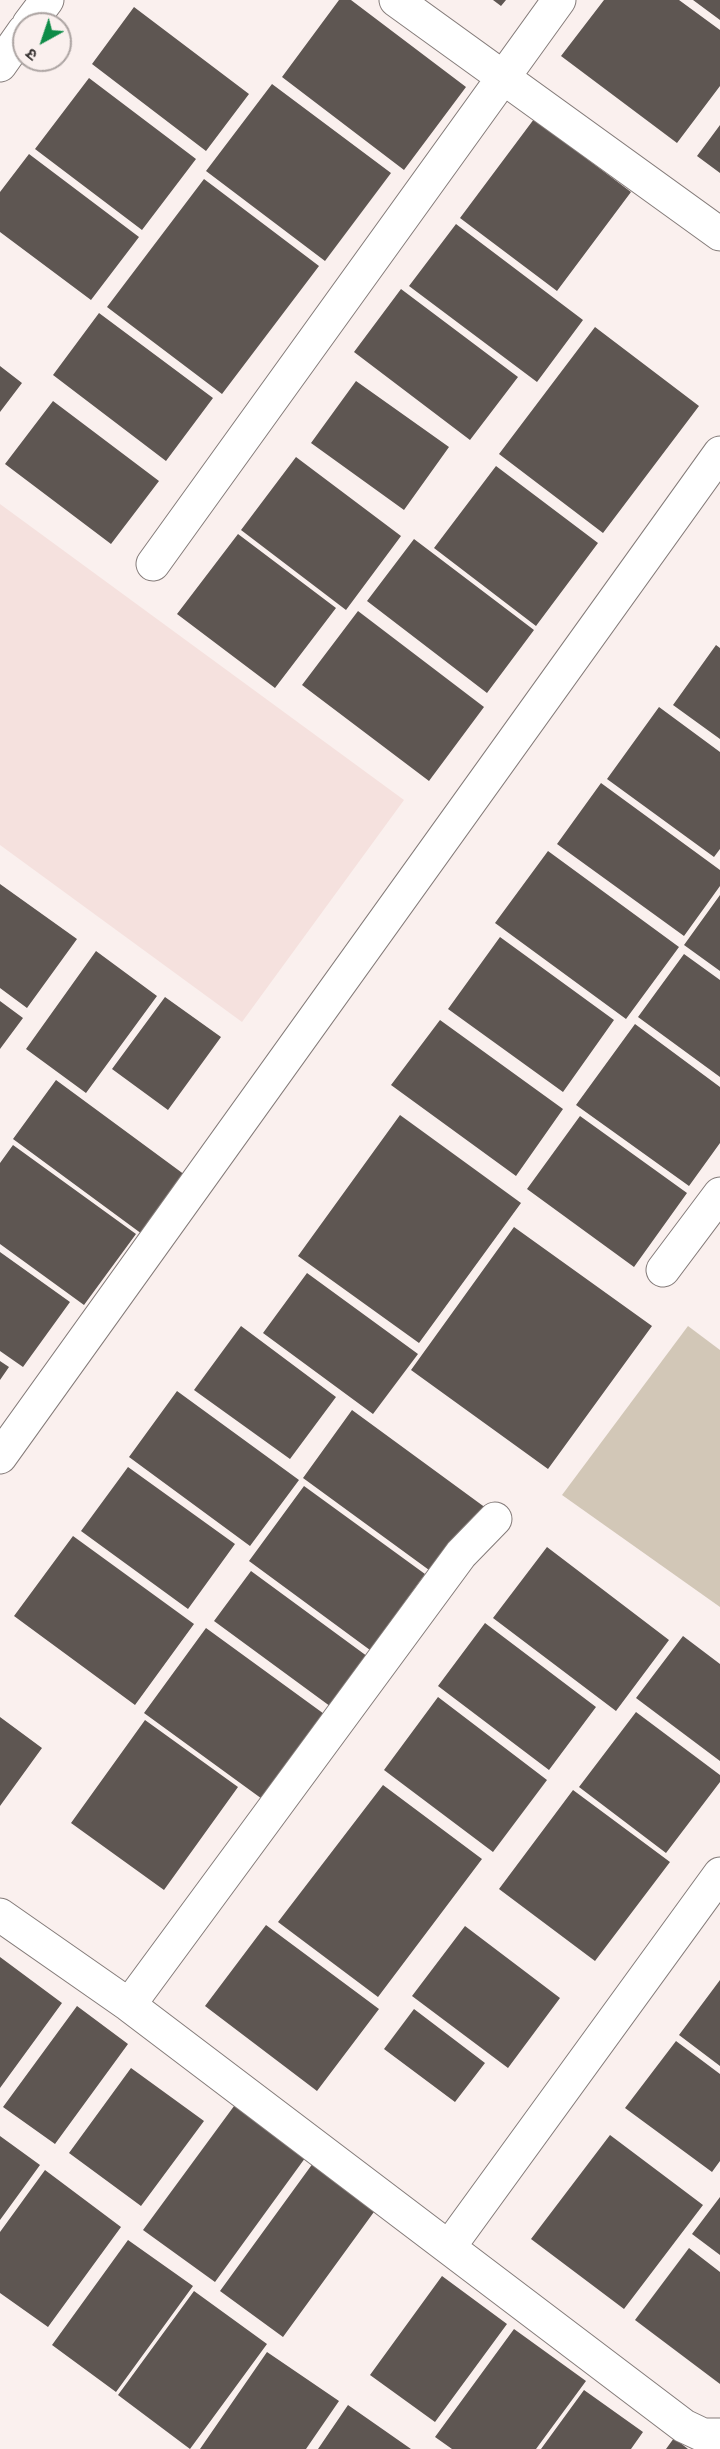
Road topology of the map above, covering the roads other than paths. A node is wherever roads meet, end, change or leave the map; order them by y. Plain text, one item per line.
1 (396, 0) edge
2 (559, 0) edge
3 (12, 48) edge
4 (0, 65) edge
5 (503, 78) junction
6 (720, 234) edge
7 (717, 464) edge
8 (153, 564) dead end
9 (720, 1194) edge
10 (663, 1270) dead end
11 (0, 1457) edge
12 (495, 1519) dead end
13 (720, 1874) edge
14 (0, 1915) edge
15 (129, 2005) junction
16 (449, 2247) junction
17 (720, 2435) edge

1 - 5 street
2 - 5 street
3 - 4 street
5 - 6 street
5 - 8 street
7 - 11 street
9 - 10 street
12 - 15 street
13 - 16 street
14 - 15 street
15 - 16 street
16 - 17 street

